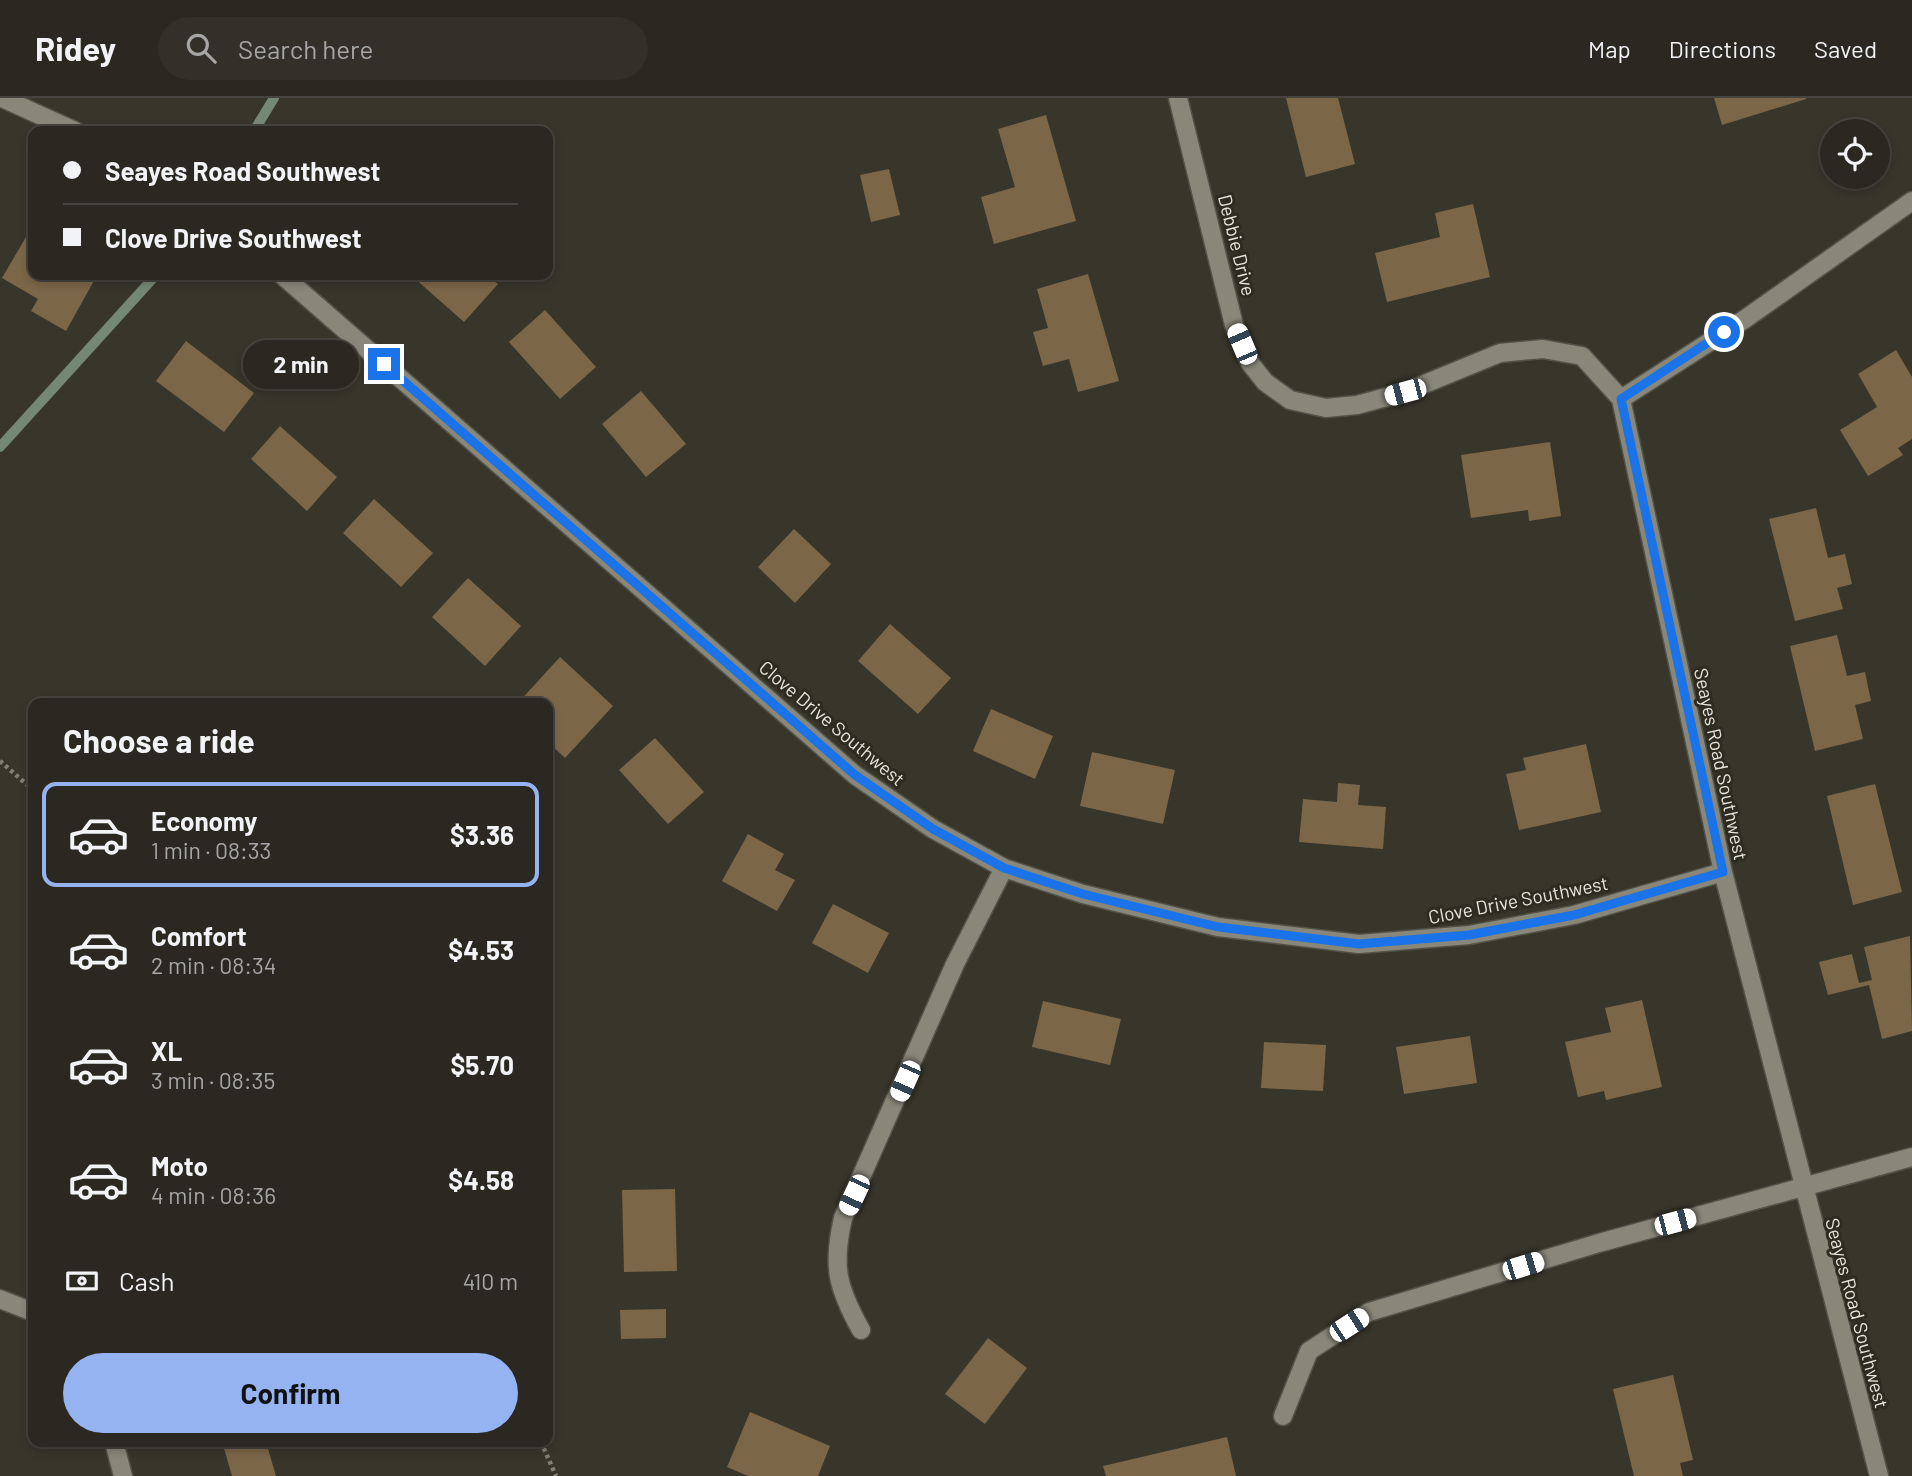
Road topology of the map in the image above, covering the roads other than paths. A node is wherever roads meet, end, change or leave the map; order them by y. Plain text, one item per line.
1 (2, 98) edge
2 (1178, 98) edge
3 (64, 126) edge
4 (1912, 201) edge
5 (288, 280) edge
6 (1621, 399) junction
7 (1004, 868) junction
8 (1723, 872) junction
9 (1912, 1157) edge
10 (1802, 1187) junction
11 (0, 1299) edge
12 (28, 1310) edge
13 (861, 1330) dead end
14 (1283, 1416) dead end
15 (115, 1447) edge
16 (123, 1476) edge
17 (1879, 1476) edge

1 - 3 street
2 - 6 street, Debbie Drive
4 - 6 street
5 - 7 street, Clove Drive Southwest
6 - 8 street, Seayes Road Southwest
7 - 8 street, Clove Drive Southwest
7 - 13 street
8 - 10 street, Seayes Road Southwest
9 - 10 street
10 - 14 street
10 - 17 street, Seayes Road Southwest
11 - 12 street
15 - 16 street

